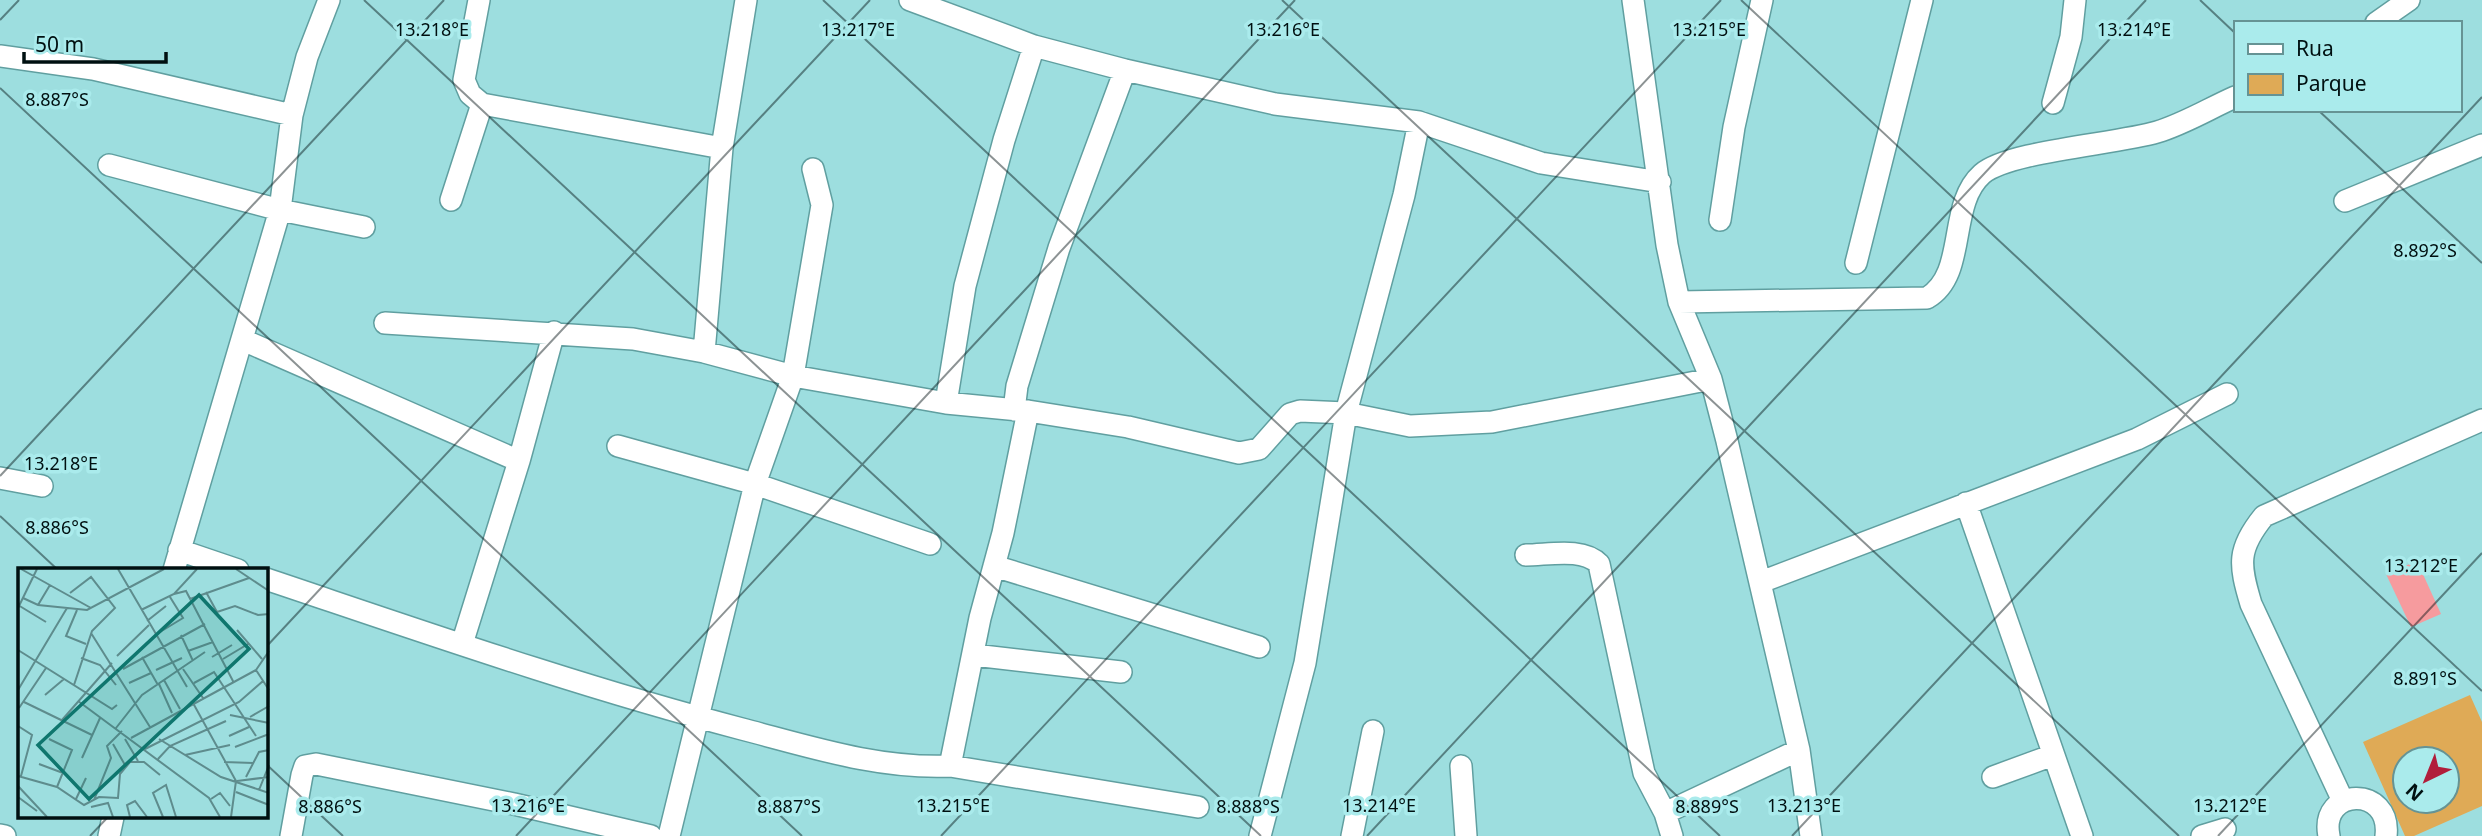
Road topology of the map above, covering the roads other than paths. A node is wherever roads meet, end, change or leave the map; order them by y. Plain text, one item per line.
1 (329, 0) edge
2 (479, 0) edge
3 (746, 0) edge
4 (910, 0) edge
5 (1633, 0) edge
6 (1762, 0) edge
7 (1922, 0) edge
8 (2075, 0) edge
9 (2409, 0) edge
10 (2379, 21) edge
11 (1034, 46) junction
12 (0, 56) edge
13 (1125, 70) junction
14 (2234, 97) edge
15 (2053, 103) dead end
16 (482, 104) junction
17 (292, 116) junction
18 (1419, 122) junction
19 (2482, 145) edge
20 (722, 148) junction
21 (109, 165) dead end
22 (813, 169) dead end
23 (1660, 182) junction
24 (451, 200) dead end
25 (2345, 201) dead end
26 (280, 210) junction
27 (1720, 220) dead end
28 (364, 227) dead end
29 (1856, 264) dead end
30 (1679, 302) junction
31 (385, 323) dead end
32 (554, 332) junction
33 (243, 340) junction
34 (704, 352) junction
35 (793, 376) junction
36 (1711, 379) junction
37 (2227, 394) dead end
38 (946, 403) junction
39 (1021, 411) junction
40 (1346, 413) junction
41 (2482, 420) edge
42 (618, 446) dead end
43 (519, 461) junction
44 (0, 478) edge
45 (755, 484) junction
46 (42, 486) dead end
47 (1966, 503) junction
48 (930, 544) dead end
49 (1526, 555) dead end
50 (176, 560) edge
51 (994, 566) junction
52 (226, 568) edge
53 (268, 580) edge
54 (1761, 582) junction
55 (462, 644) junction
56 (1259, 647) dead end
57 (974, 655) junction
58 (1121, 672) dead end
59 (697, 717) junction
60 (1373, 731) dead end
61 (1799, 750) junction
62 (2053, 755) junction
63 (950, 766) junction
64 (1461, 766) dead end
65 (1993, 777) dead end
66 (2343, 801) junction
67 (1198, 807) dead end
68 (1665, 813) junction
69 (113, 818) edge
70 (2225, 829) dead end
71 (109, 836) edge
72 (291, 836) edge
73 (651, 836) edge
74 (669, 836) edge
75 (1260, 836) edge
76 (1352, 836) edge
77 (1466, 836) edge
78 (1672, 836) edge
79 (1811, 836) edge
80 (2082, 836) edge
81 (2202, 836) edge
82 (2329, 836) edge
83 (2386, 836) edge

1 - 17 street
2 - 16 street
3 - 20 street
4 - 11 street
5 - 23 street
6 - 27 street
7 - 29 street
8 - 15 street
9 - 10 street
11 - 13 street
11 - 38 street
12 - 17 street
13 - 18 street
13 - 39 street
14 - 30 street
16 - 20 street
16 - 24 street
17 - 26 street
18 - 23 street
18 - 40 street
19 - 25 street
20 - 34 street
21 - 26 street
22 - 35 street
23 - 30 street
26 - 28 street
26 - 33 street
30 - 36 street
31 - 32 street
32 - 34 street
32 - 43 street
33 - 43 street
33 - 50 street
34 - 35 street
35 - 38 street
35 - 45 street
36 - 40 street
36 - 54 street
37 - 47 street
38 - 39 street
39 - 40 street
39 - 51 street
40 - 75 street
41 - 66 street
42 - 45 street
43 - 55 street
44 - 46 street
45 - 48 street
45 - 59 street
47 - 54 street
47 - 62 street
49 - 68 street
50 - 52 street
51 - 56 street
51 - 57 street
53 - 55 street
54 - 61 street
55 - 59 street
57 - 58 street
57 - 63 street
59 - 63 street
59 - 74 street
60 - 76 street
61 - 68 street
61 - 79 street
62 - 65 street
62 - 80 street
63 - 67 street
64 - 77 street
66 - 82 street
66 - 83 street
68 - 78 street
69 - 71 street
70 - 81 street
72 - 73 street

